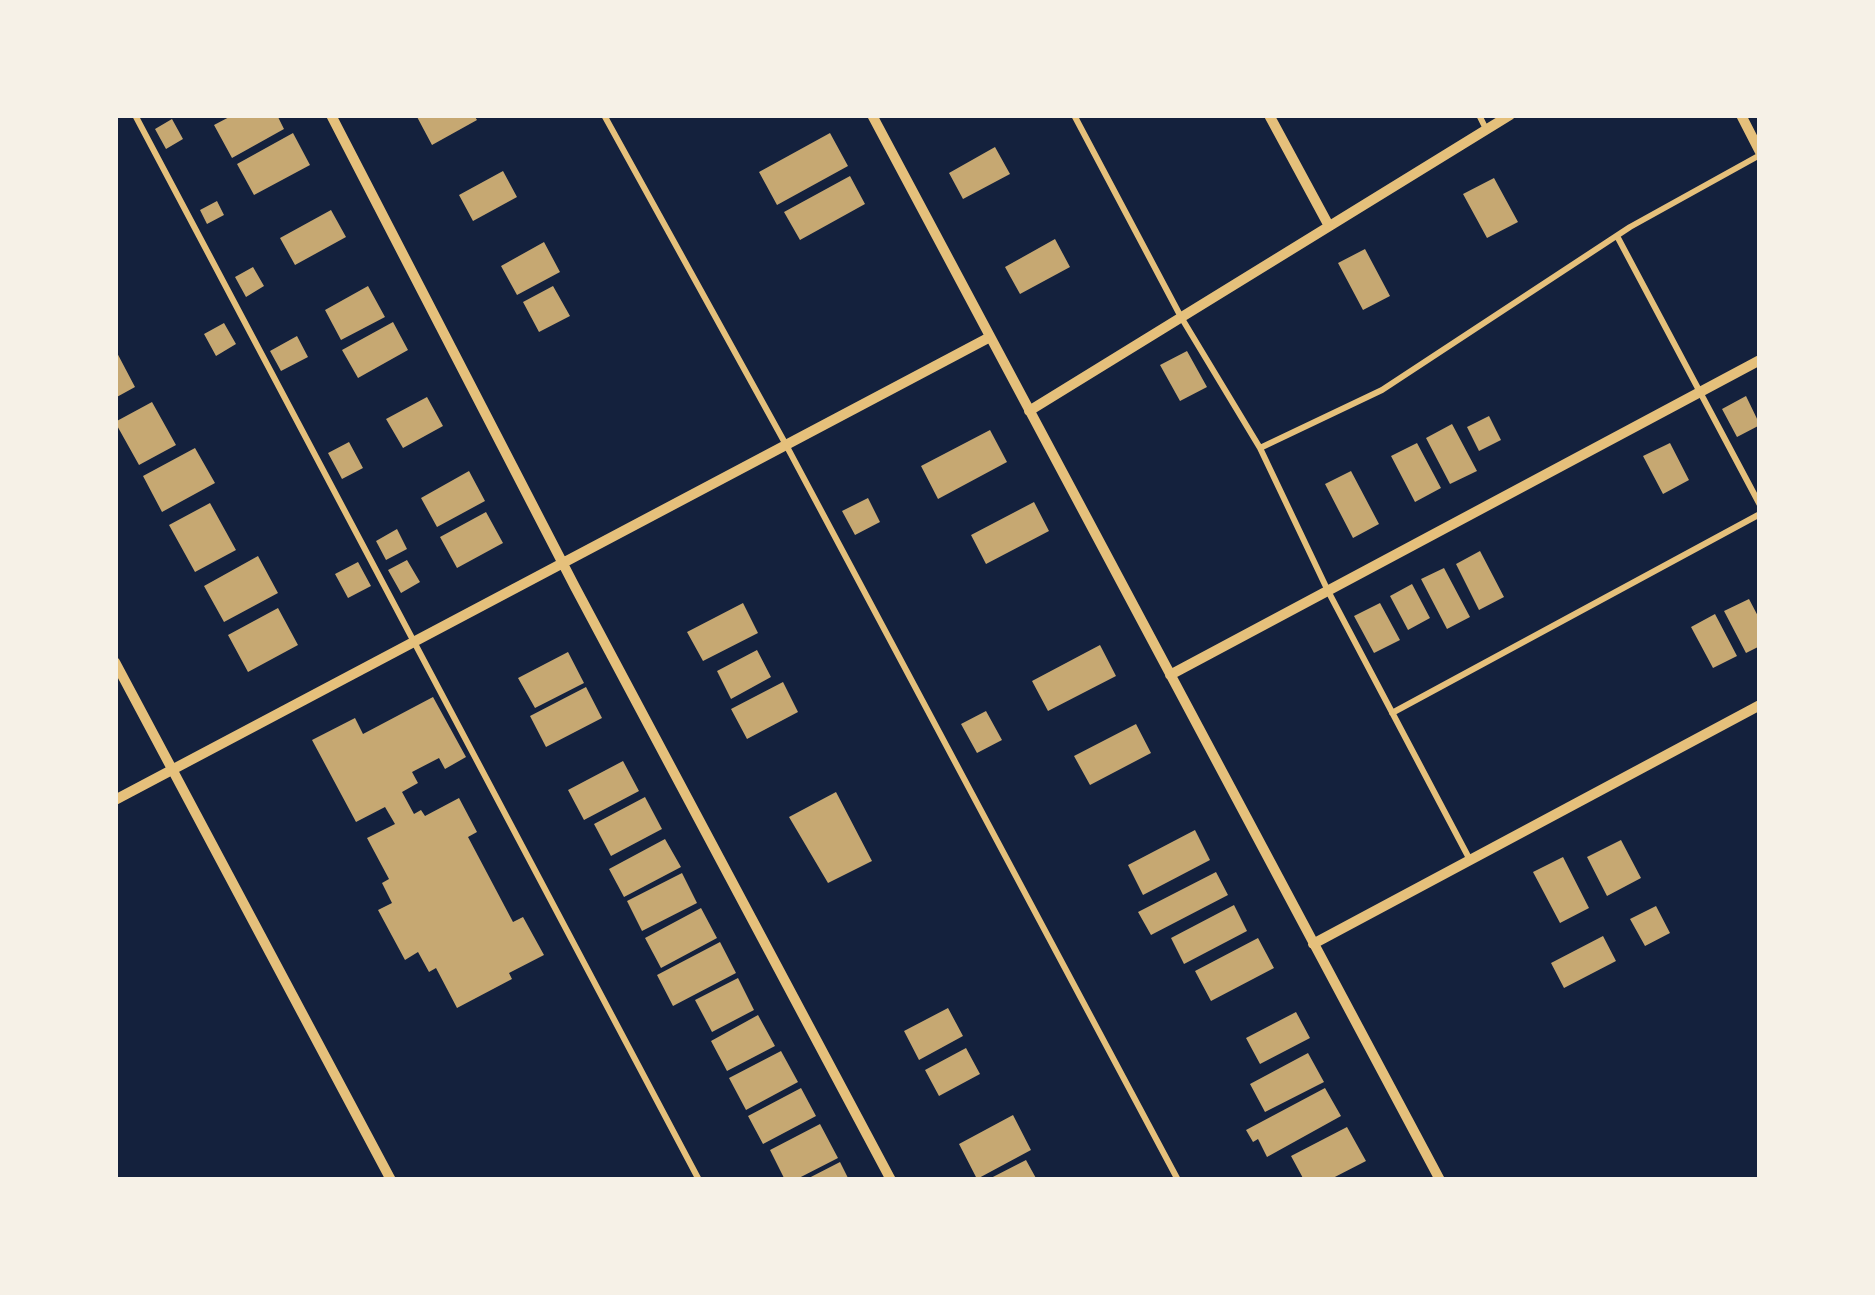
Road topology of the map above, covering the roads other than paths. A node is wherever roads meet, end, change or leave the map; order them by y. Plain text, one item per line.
1 (135, 115) edge
2 (331, 115) edge
3 (604, 115) edge
4 (872, 115) edge
5 (1074, 115) edge
6 (1270, 115) edge
7 (1479, 115) edge
8 (1510, 115) edge
9 (1741, 115) edge
10 (1486, 129) junction
11 (1760, 154) edge
12 (1329, 226) junction
13 (1617, 236) junction
14 (1181, 317) junction
15 (990, 338) junction
16 (1760, 360) edge
17 (1700, 392) junction
18 (1029, 411) junction
19 (785, 443) junction
20 (1260, 448) junction
21 (1760, 505) edge
22 (1760, 514) edge
23 (561, 561) junction
24 (1328, 591) junction
25 (414, 640) junction
26 (115, 662) edge
27 (1170, 675) junction
28 (1760, 704) edge
29 (1392, 713) junction
30 (172, 769) junction
31 (115, 800) edge
32 (1470, 860) junction
33 (1314, 944) junction
34 (391, 1180) edge
35 (699, 1180) edge
36 (891, 1180) edge
37 (1178, 1180) edge
38 (1440, 1180) edge

1 - 25 lane
2 - 23 street
3 - 19 lane
4 - 15 street
5 - 14 lane
6 - 12 street
7 - 10 lane
8 - 10 street
9 - 11 street
10 - 12 street
11 - 13 lane
12 - 14 street
13 - 17 lane
13 - 20 lane
14 - 18 street
14 - 20 lane
15 - 18 street
15 - 19 street
16 - 17 street
17 - 21 lane
17 - 24 street
18 - 27 street
19 - 23 street
19 - 37 lane
20 - 24 lane
22 - 29 lane
23 - 25 street
23 - 36 street
24 - 27 street
24 - 29 lane
25 - 30 street
25 - 35 lane
26 - 30 street
27 - 33 street
28 - 32 street
29 - 32 lane
30 - 31 street
30 - 34 street
32 - 33 street
33 - 38 street

